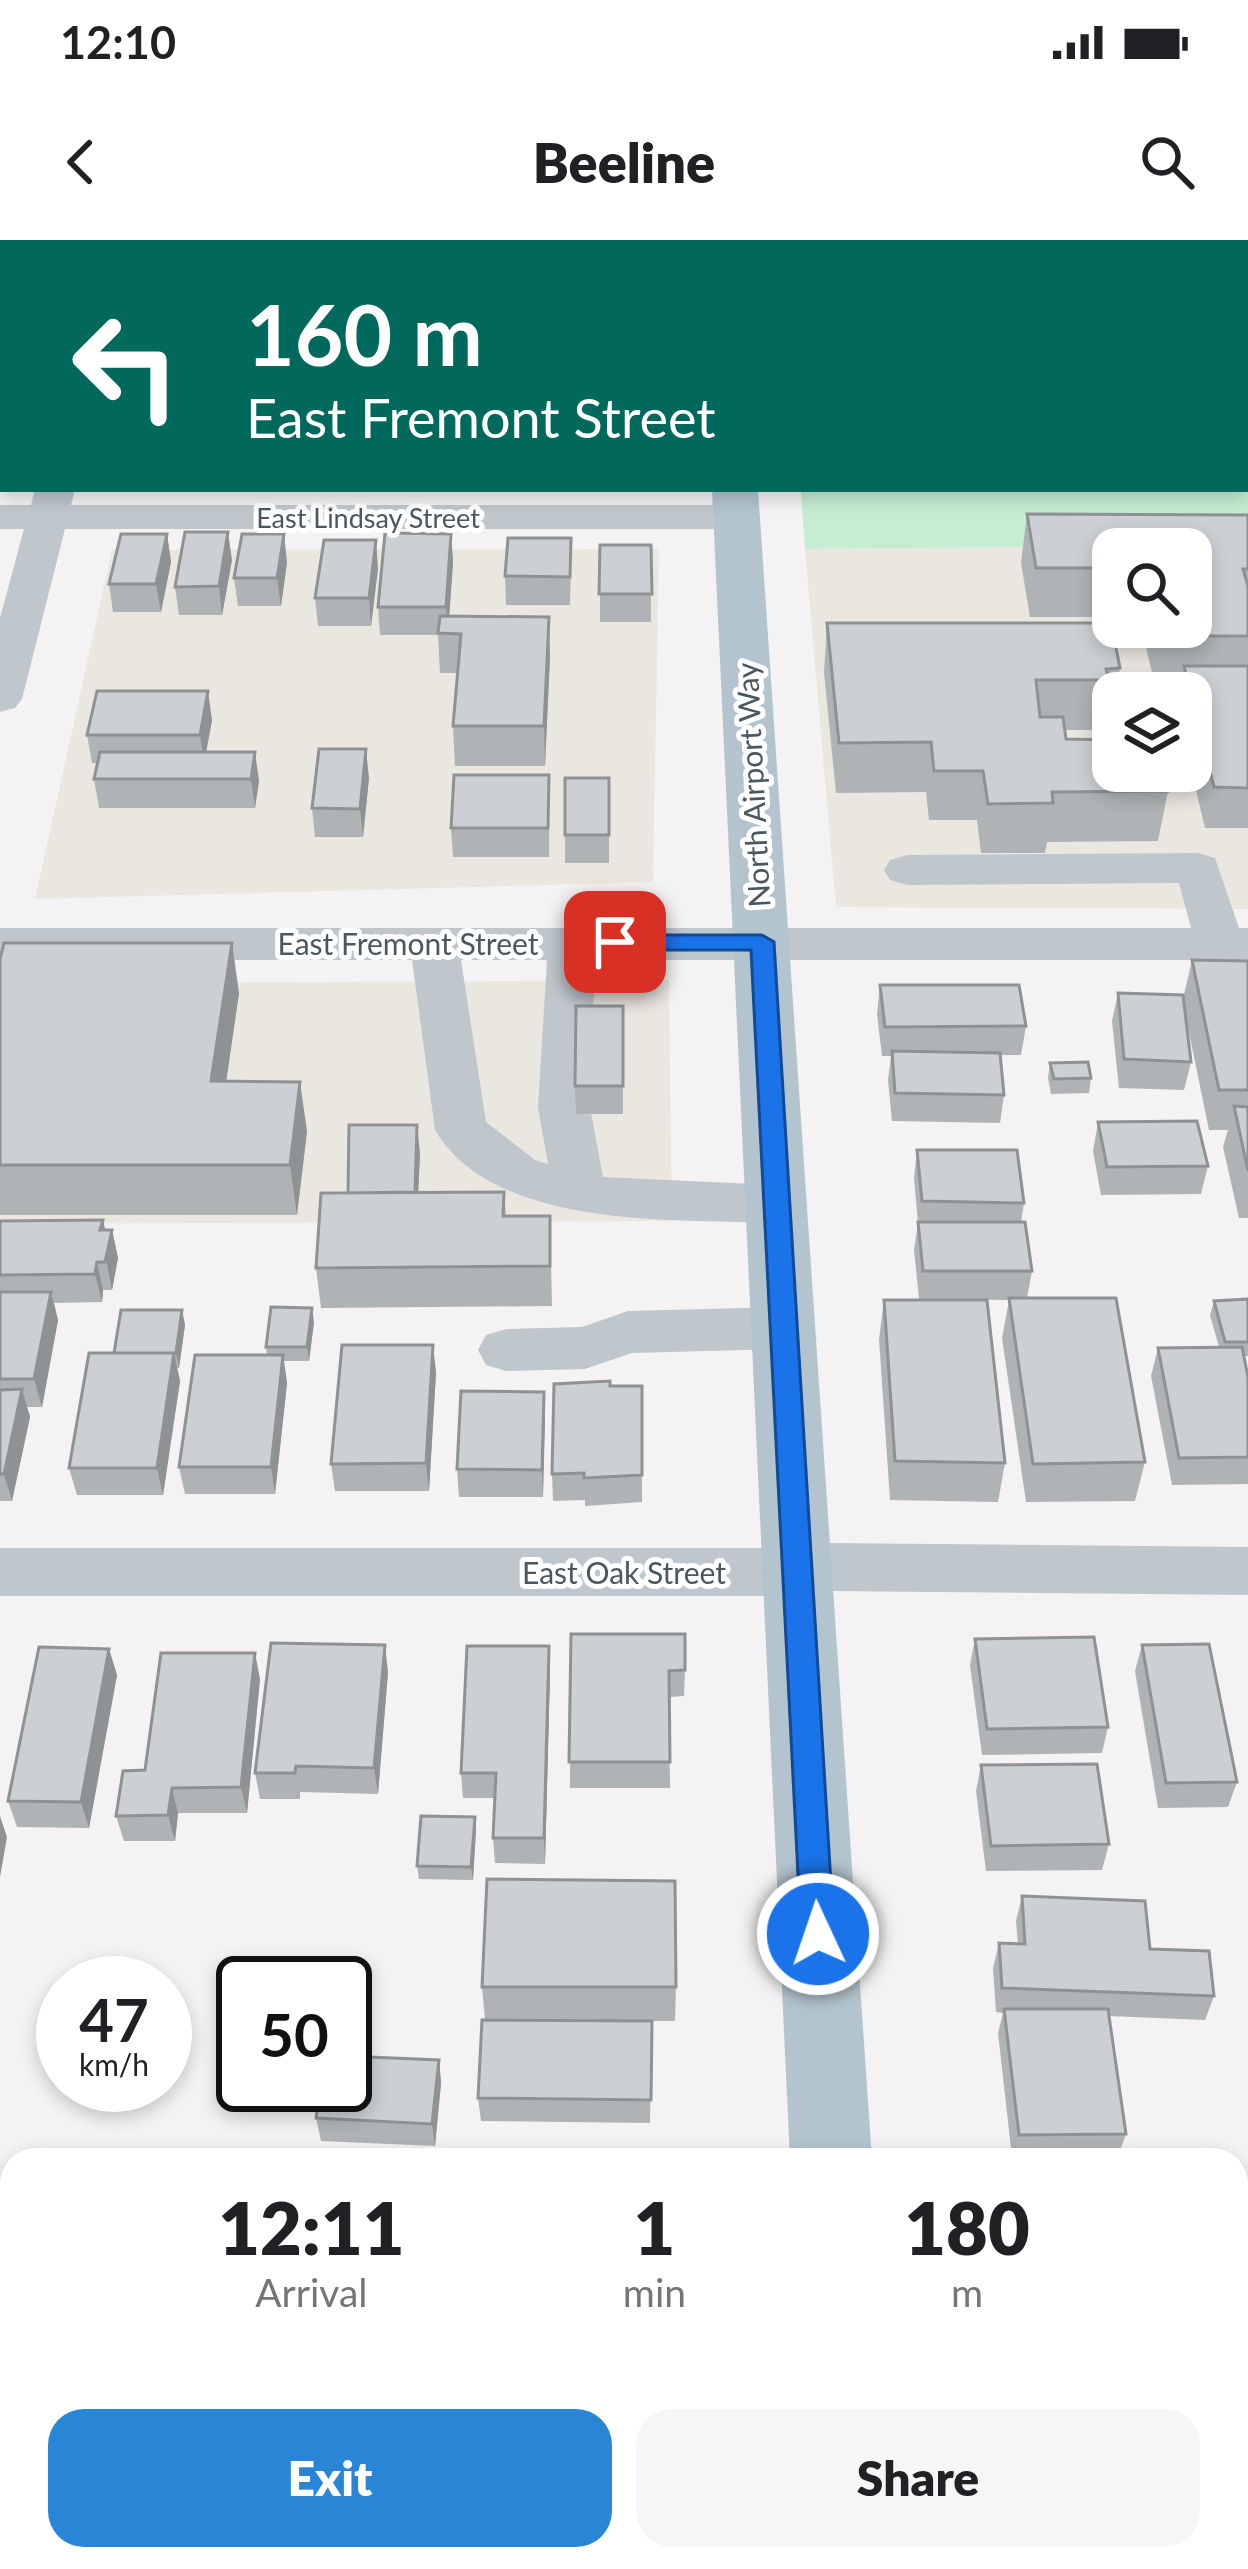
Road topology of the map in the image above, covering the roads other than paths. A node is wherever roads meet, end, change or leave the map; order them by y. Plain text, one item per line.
1 (52, 503) edge
2 (735, 503) edge
3 (0, 518) edge
4 (0, 699) edge
5 (907, 870) dead end
6 (572, 942) junction
7 (762, 942) junction
8 (434, 943) junction
9 (0, 944) edge
10 (1234, 944) edge
11 (579, 1190) junction
12 (776, 1204) junction
13 (783, 1328) junction
14 (506, 1350) dead end
15 (1248, 1571) edge
16 (0, 1572) edge
17 (797, 1572) junction
18 (830, 2148) edge

1 - 2 street, East Lindsay Street
1 - 3 street, East Lindsay Street
1 - 4 street
2 - 7 main road, North Airport Way
5 - 10 street
6 - 7 street, East Fremont Street
6 - 8 street, East Fremont Street
6 - 11 street
7 - 10 street, East Fremont Street
7 - 12 main road, North Airport Way
8 - 9 street, East Fremont Street
8 - 11 street
11 - 12 street
12 - 13 main road, North Airport Way
13 - 14 street
13 - 17 main road, North Airport Way
15 - 17 street, East Oak Street
16 - 17 street, East Oak Street
17 - 18 main road, North Airport Way

